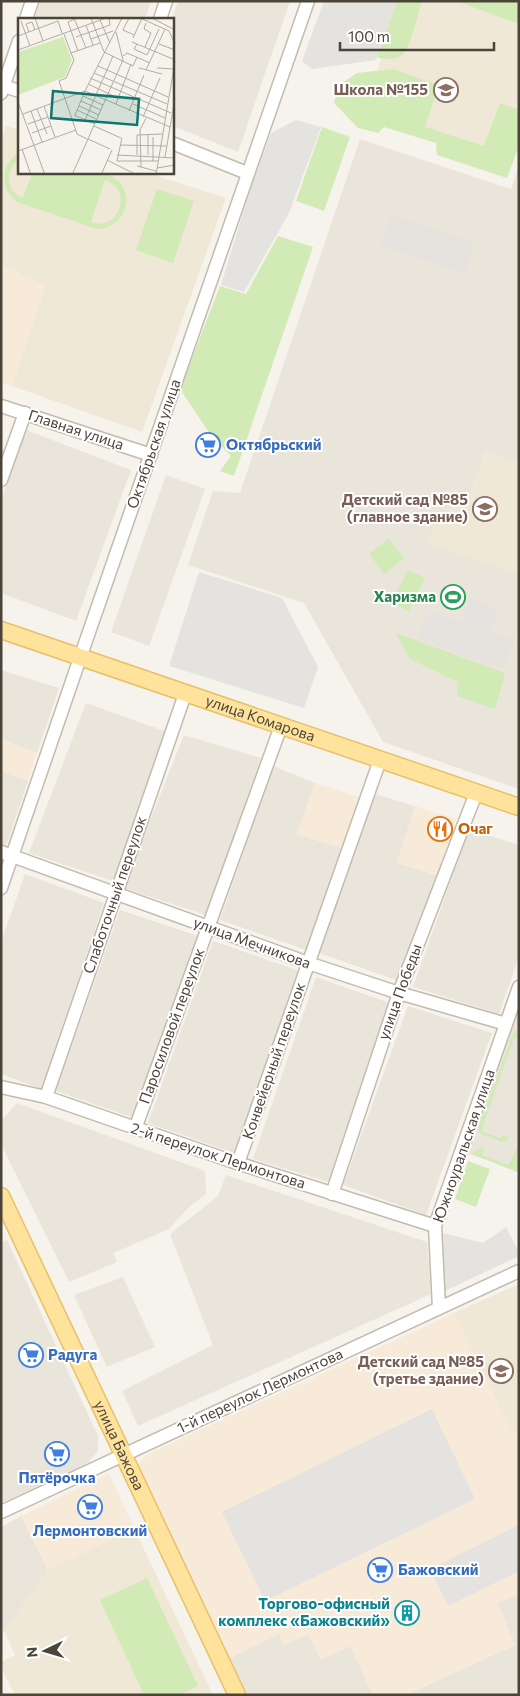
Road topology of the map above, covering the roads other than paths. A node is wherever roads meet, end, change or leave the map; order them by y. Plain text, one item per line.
1 (32, 1) edge
2 (166, 1) edge
3 (308, 1) edge
4 (26, 18) edge
5 (160, 18) edge
6 (18, 43) edge
7 (2, 88) edge
8 (18, 91) edge
9 (174, 145) edge
10 (247, 173) junction
11 (1, 406) edge
12 (25, 413) junction
13 (151, 455) junction
14 (1, 480) edge
15 (1, 630) edge
16 (80, 658) junction
17 (185, 694) junction
18 (281, 726) junction
19 (380, 760) junction
20 (476, 793) junction
21 (519, 808) edge
22 (7, 854) edge
23 (1, 888) edge
24 (115, 893) junction
25 (208, 927) junction
26 (308, 963) junction
27 (519, 988) edge
28 (399, 993) junction
29 (506, 1024) junction
30 (1, 1086) edge
31 (46, 1097) junction
32 (135, 1129) junction
33 (238, 1164) junction
34 (332, 1194) junction
35 (1, 1196) edge
36 (435, 1226) junction
37 (519, 1271) edge
38 (438, 1308) junction
39 (123, 1454) junction
40 (1, 1512) edge
41 (237, 1695) edge

1 - 4 street
2 - 5 street
3 - 10 street, Октябрьская улица
6 - 7 street
7 - 8 street
9 - 10 street
10 - 13 street, Октябрьская улица
11 - 12 street, Главная улица
12 - 13 street, Главная улица
12 - 14 street
13 - 16 street, Октябрьская улица
15 - 16 main road, улица Комарова
16 - 17 main road, улица Комарова
16 - 22 street, Октябрьская улица
17 - 18 main road, улица Комарова
17 - 24 street, Слаботочный переулок
18 - 19 main road, улица Комарова
18 - 25 street, Паросиловой переулок
19 - 20 main road, улица Комарова
19 - 26 street, Конвейерный переулок
20 - 21 main road, улица Комарова
20 - 28 street, улица Победы
22 - 23 street, Октябрьская улица
22 - 24 street, улица Мечникова
24 - 25 street, улица Мечникова
24 - 31 street, Слаботочный переулок
25 - 26 street, улица Мечникова
25 - 32 street, Паросиловой переулок
26 - 28 street, улица Мечникова
26 - 33 street, Конвейерный переулок
27 - 29 street, Южноуральская улица
28 - 29 street, улица Мечникова
28 - 34 street, улица Победы
29 - 36 street, Южноуральская улица
30 - 31 street, 2-й переулок Лермонтова
31 - 32 street, 2-й переулок Лермонтова
32 - 33 street, 2-й переулок Лермонтова
33 - 34 street, 2-й переулок Лермонтова
34 - 36 street, 2-й переулок Лермонтова
35 - 39 main road, улица Бажова
36 - 38 street, Южноуральская улица
37 - 38 street, 1-й переулок Лермонтова
38 - 39 street, 1-й переулок Лермонтова
39 - 40 street, 1-й переулок Лермонтова
39 - 41 main road, улица Бажова

